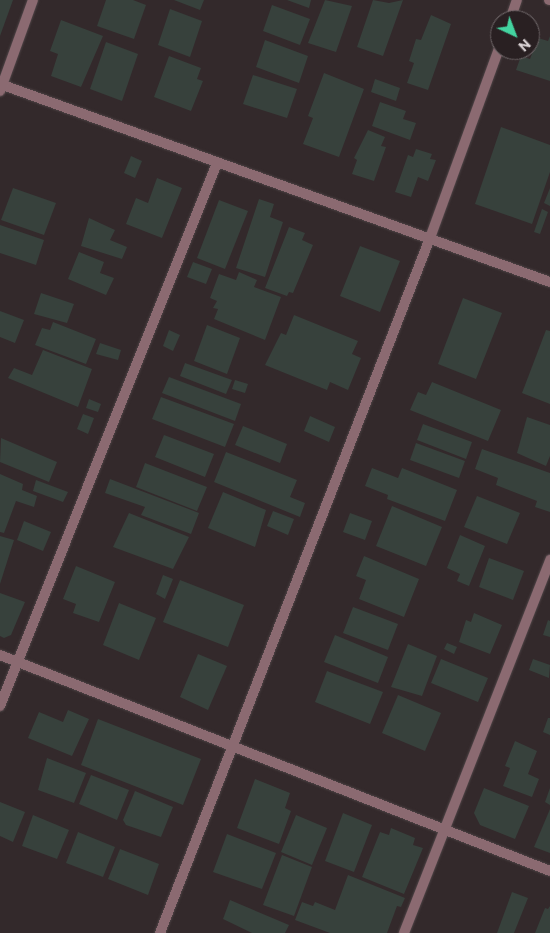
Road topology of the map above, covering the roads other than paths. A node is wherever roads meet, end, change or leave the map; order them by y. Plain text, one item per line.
1 (33, 0) edge
2 (495, 60) edge
3 (1, 86) edge
4 (218, 163) junction
5 (430, 238) junction
6 (550, 282) edge
7 (550, 560) edge
8 (0, 655) edge
9 (18, 662) junction
10 (0, 706) edge
11 (234, 745) junction
12 (444, 830) junction
13 (550, 871) edge
14 (160, 933) edge
15 (404, 933) edge

1 - 3 street
2 - 5 street
3 - 4 street
4 - 5 street
4 - 9 street
5 - 6 street
5 - 11 street
7 - 12 street
8 - 9 street
9 - 10 street
9 - 11 street
11 - 12 street
11 - 14 street
12 - 13 street
12 - 15 street

